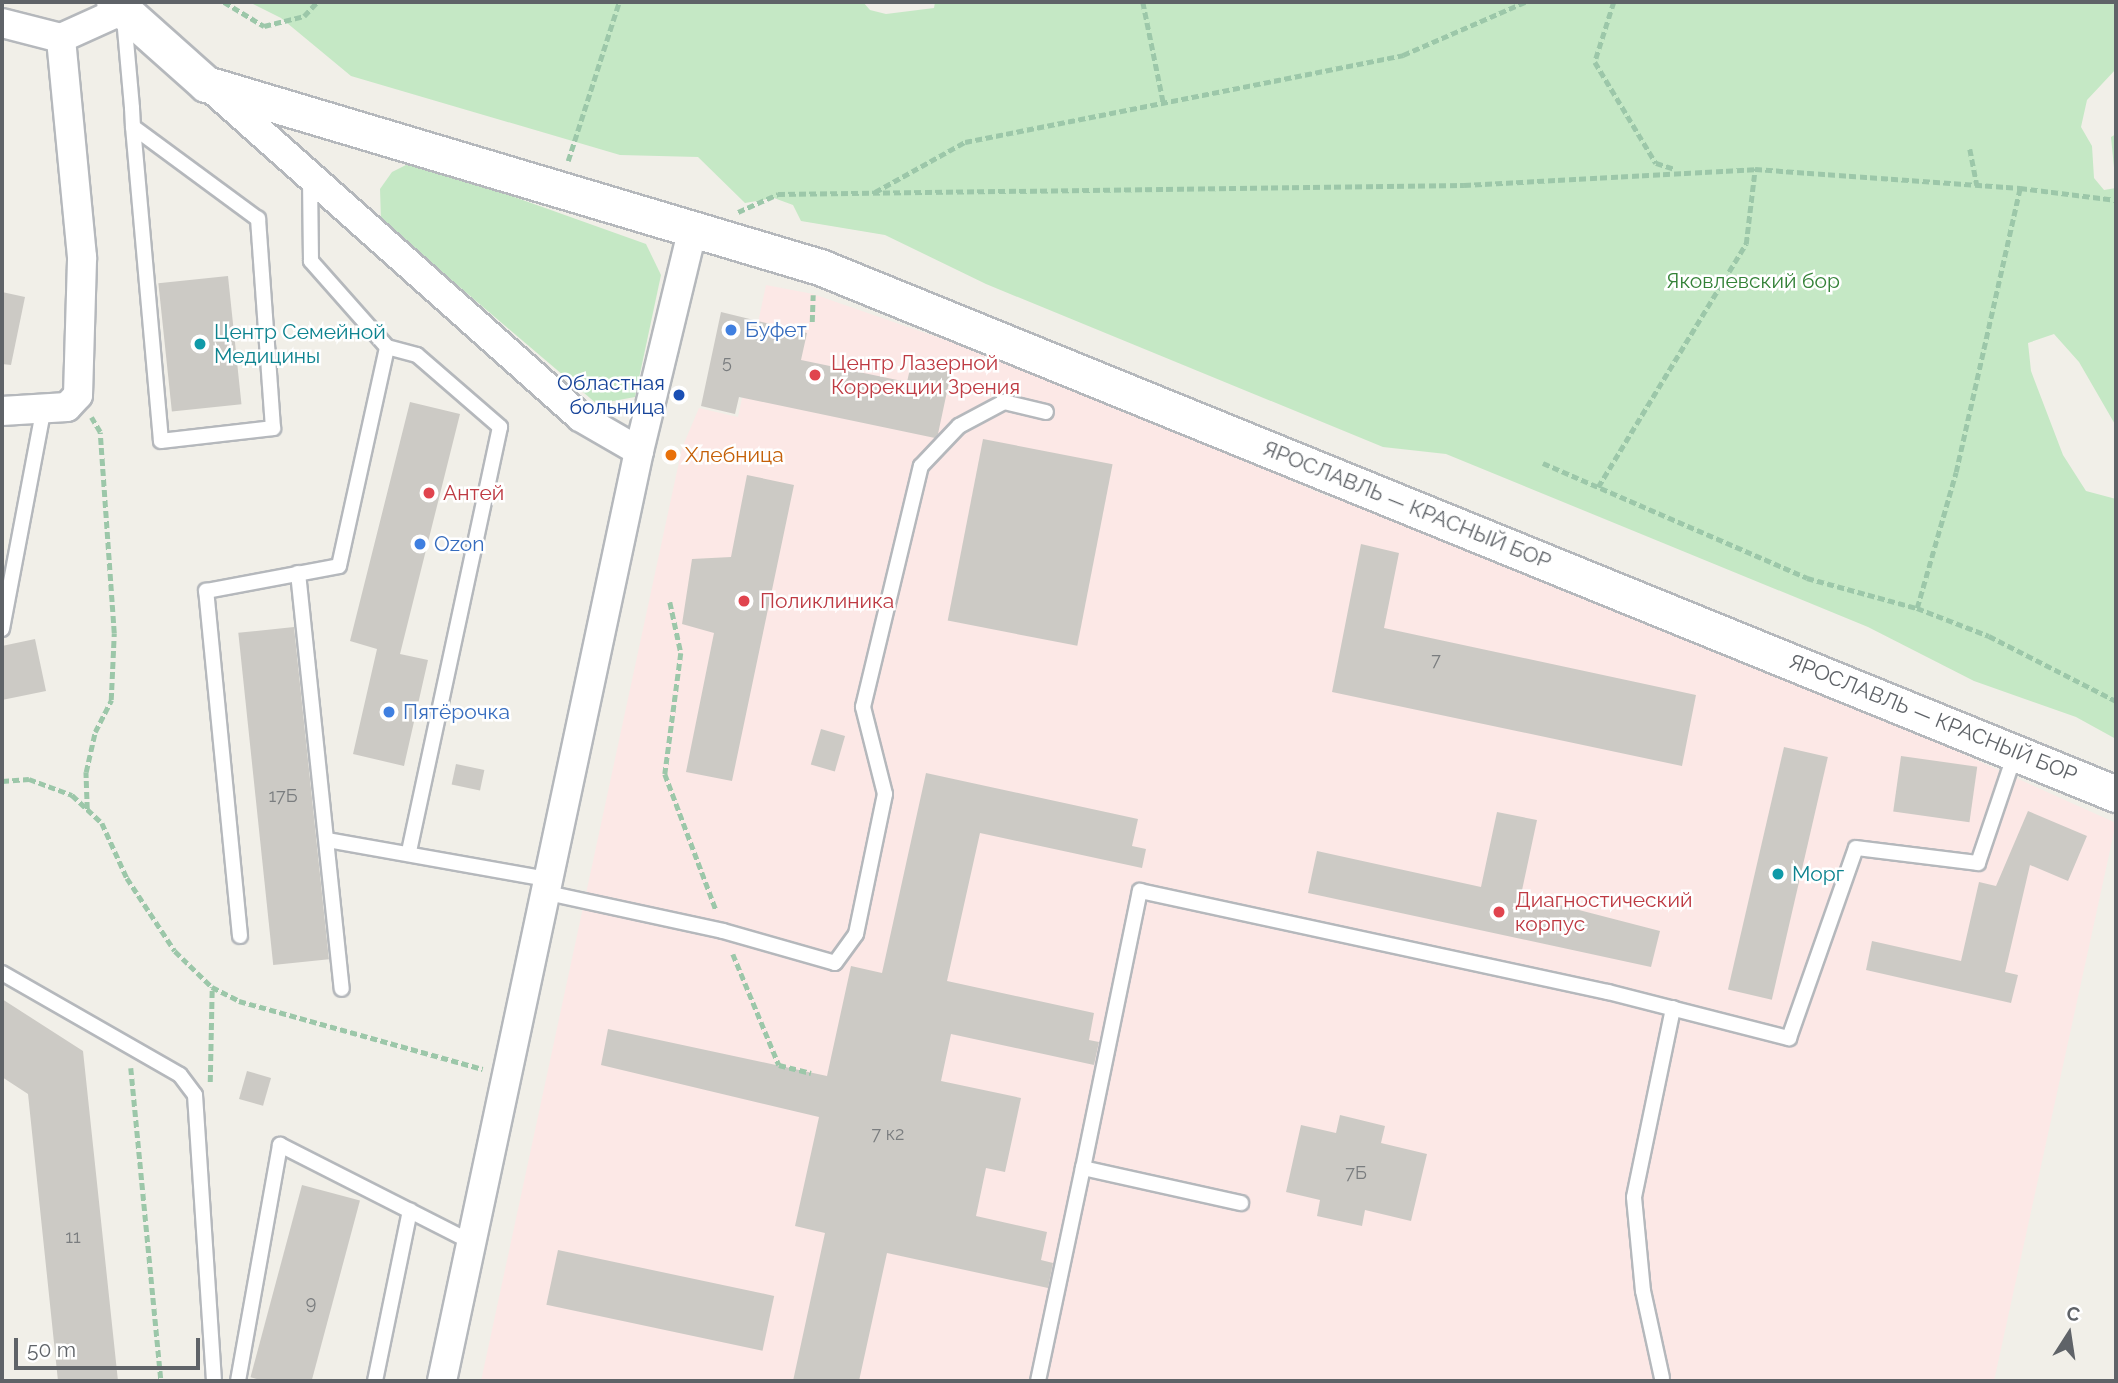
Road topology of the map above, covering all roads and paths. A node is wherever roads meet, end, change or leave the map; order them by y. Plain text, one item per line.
1 (224, 2) edge
2 (317, 2) edge
3 (619, 2) edge
4 (1143, 2) edge
5 (1525, 2) edge
6 (1614, 2) edge
7 (119, 6) edge
8 (2, 23) edge
9 (61, 38) junction
10 (206, 83) junction
11 (1164, 105) junction
12 (133, 127) junction
13 (1970, 149) dead end
14 (1755, 169) junction
15 (1679, 170) junction
16 (309, 176) junction
17 (1977, 185) junction
18 (2020, 188) junction
19 (558, 192) junction
20 (875, 192) junction
21 (2116, 200) edge
22 (692, 232) junction
23 (387, 347) junction
24 (78, 395) junction
25 (2, 411) edge
26 (43, 412) junction
27 (1046, 412) dead end
28 (639, 451) junction
29 (1543, 463) dead end
30 (1598, 487) junction
31 (298, 573) junction
32 (670, 602) dead end
33 (1917, 608) junction
34 (2, 629) edge
35 (2116, 701) edge
36 (2016, 752) junction
37 (2116, 793) edge
38 (87, 809) dead end
39 (328, 840) junction
40 (409, 853) junction
41 (545, 885) junction
42 (723, 931) junction
43 (240, 936) dead end
44 (2, 973) edge
45 (212, 987) dead end
46 (342, 989) dead end
47 (1673, 1008) junction
48 (129, 1046) junction
49 (811, 1073) dead end
50 (196, 1116) junction
51 (1083, 1168) junction
52 (1241, 1203) dead end
53 (410, 1211) junction
54 (471, 1242) junction
55 (1662, 1378) dead end
56 (161, 1381) edge
57 (214, 1381) edge
58 (238, 1381) edge
59 (375, 1381) edge
60 (442, 1381) edge
61 (1038, 1381) edge

1 - 2 path
3 - 19 path
4 - 11 path
5 - 11 path
6 - 15 path
7 - 9 street
7 - 10 street
7 - 12 lane
8 - 9 street
9 - 24 street
10 - 16 street
10 - 19 street, ЯРОСЛАВЛЬ — КРАСНЫЙ БОР
11 - 20 path
12 - 12 lane
13 - 17 path
14 - 15 path
14 - 17 path
14 - 30 path
15 - 20 path
16 - 23 lane
16 - 28 street
17 - 18 path
18 - 21 path
18 - 33 path
19 - 22 street, ЯРОСЛАВЛЬ — КРАСНЫЙ БОР
20 - 22 path
22 - 28 street
22 - 36 street, ЯРОСЛАВЛЬ — КРАСНЫЙ БОР
23 - 31 lane
23 - 40 lane
24 - 26 street
24 - 38 path
25 - 26 street
26 - 34 lane
27 - 42 lane
28 - 41 street
29 - 30 path
30 - 33 path
31 - 39 lane
31 - 43 lane
32 - 42 path
33 - 35 path
36 - 37 street, ЯРОСЛАВЛЬ — КРАСНЫЙ БОР
36 - 47 lane
39 - 40 lane
39 - 46 lane
40 - 41 lane
41 - 42 lane
41 - 54 street
42 - 49 path
44 - 48 lane
45 - 50 path
47 - 51 lane
47 - 55 lane
48 - 50 lane
48 - 56 path
50 - 57 lane
51 - 52 lane
51 - 61 lane
53 - 54 lane
53 - 58 lane
53 - 59 lane
54 - 60 street

